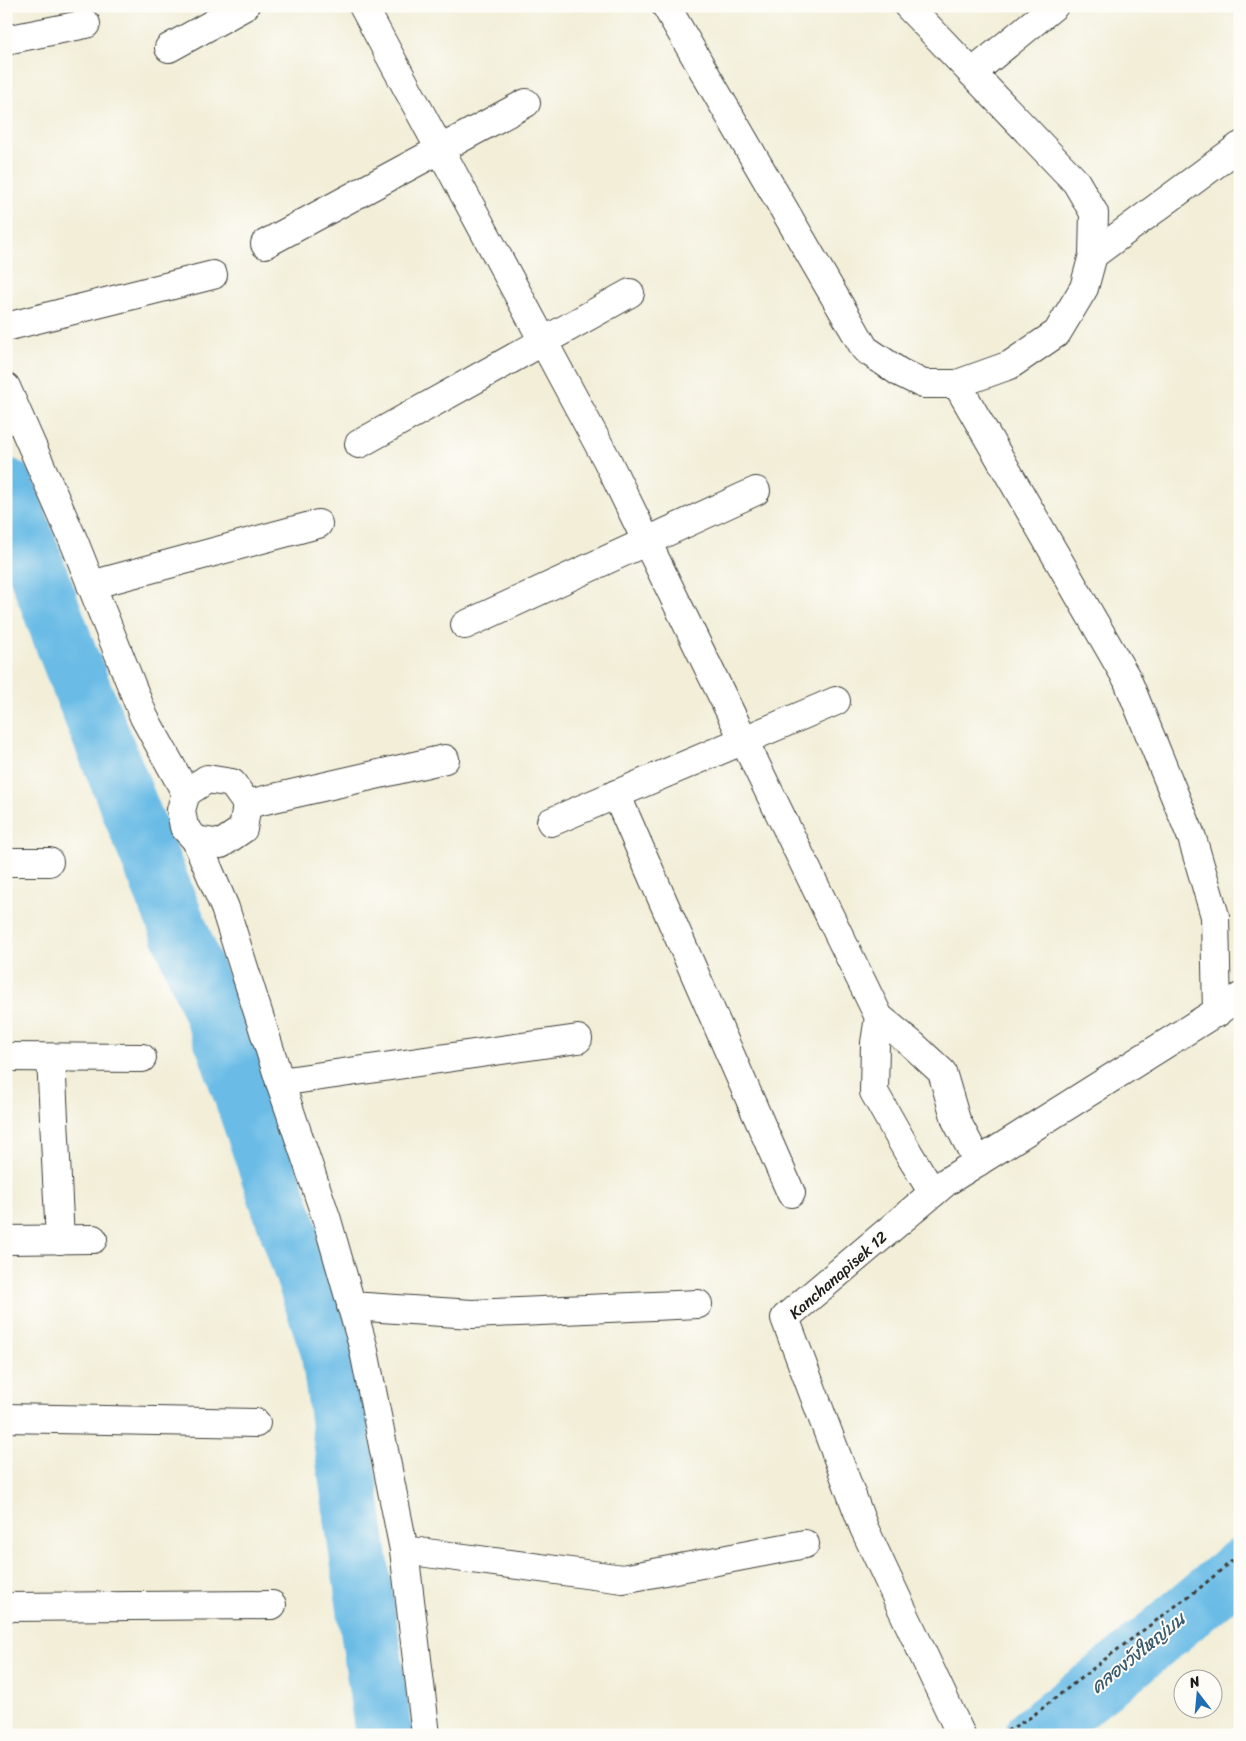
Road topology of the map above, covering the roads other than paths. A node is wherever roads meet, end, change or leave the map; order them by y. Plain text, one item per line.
1 (244, 6) edge
2 (363, 6) edge
3 (666, 6) edge
4 (908, 6) edge
5 (1054, 6) edge
6 (86, 24) dead end
7 (6, 40) edge
8 (169, 48) dead end
9 (972, 73) junction
10 (526, 103) dead end
11 (1240, 146) edge
12 (440, 150) junction
13 (265, 244) dead end
14 (1093, 255) junction
15 (213, 275) dead end
16 (630, 293) dead end
17 (6, 327) edge
18 (543, 341) junction
19 (957, 384) junction
20 (6, 387) edge
21 (359, 444) dead end
22 (756, 491) dead end
23 (318, 524) dead end
24 (646, 541) junction
25 (91, 585) junction
26 (465, 625) dead end
27 (836, 701) dead end
28 (744, 740) junction
29 (445, 758) dead end
30 (186, 793) junction
31 (616, 794) junction
32 (247, 804) junction
33 (551, 822) dead end
34 (196, 840) junction
35 (6, 862) edge
36 (50, 862) dead end
37 (1240, 997) edge
38 (1217, 1013) junction
39 (879, 1017) junction
40 (578, 1039) dead end
41 (6, 1057) edge
42 (51, 1058) junction
43 (142, 1058) dead end
44 (280, 1082) junction
45 (978, 1162) junction
46 (933, 1192) junction
47 (791, 1193) dead end
48 (92, 1239) dead end
49 (6, 1240) edge
50 (60, 1240) junction
51 (698, 1304) dead end
52 (351, 1306) junction
53 (6, 1418) edge
54 (256, 1422) dead end
55 (804, 1544) dead end
56 (404, 1550) junction
57 (272, 1605) dead end
58 (6, 1608) edge
59 (426, 1735) edge
60 (961, 1735) edge

1 - 8 street
2 - 12 street
3 - 19 street
4 - 9 street
5 - 9 street
6 - 7 street
9 - 14 street
10 - 12 street
11 - 14 street
12 - 13 street
12 - 18 street
14 - 19 street
15 - 17 street
16 - 18 street
18 - 21 street
18 - 24 street
19 - 38 street
20 - 25 street
22 - 24 street
23 - 25 street
24 - 26 street
24 - 28 street
25 - 30 street
27 - 28 street
28 - 31 street
28 - 39 street
29 - 32 street
30 - 32 street
30 - 34 street
31 - 33 street
31 - 47 street
32 - 34 street
34 - 44 street
35 - 36 street
37 - 38 street, Kanchanapisek 12
38 - 45 street, Kanchanapisek 12
39 - 45 street
39 - 46 street
40 - 44 street
41 - 42 street
42 - 43 street
42 - 50 street
44 - 52 street
45 - 46 street, Kanchanapisek 12
46 - 60 street, Kanchanapisek 12
48 - 50 street
49 - 50 street
51 - 52 street
52 - 56 street
53 - 54 street
55 - 56 street
56 - 59 street
57 - 58 street

